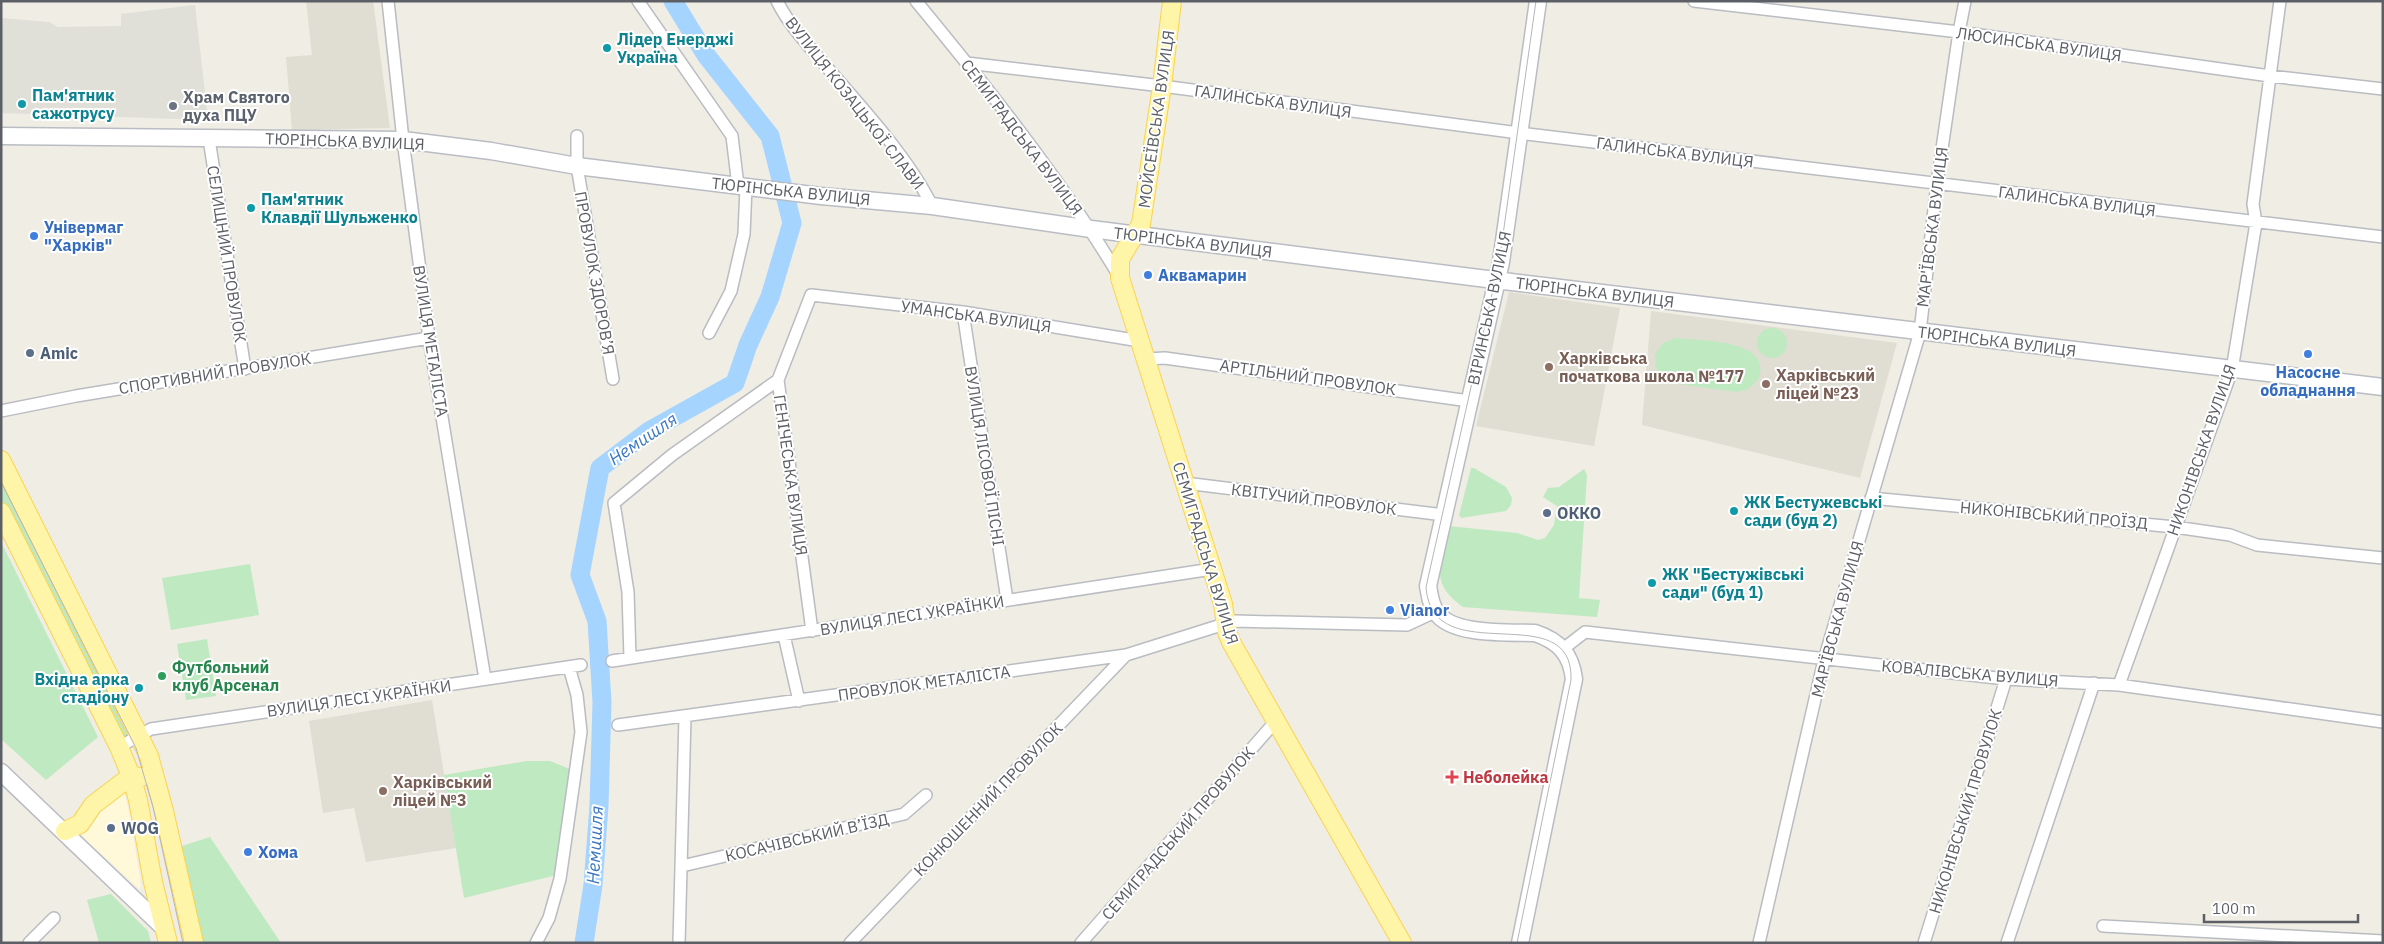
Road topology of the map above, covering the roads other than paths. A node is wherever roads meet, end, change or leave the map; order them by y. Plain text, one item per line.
1 (388, 1) edge
2 (638, 1) edge
3 (777, 1) edge
4 (916, 1) edge
5 (1172, 1) edge
6 (1538, 1) edge
7 (1694, 1) edge
8 (1966, 1) edge
9 (2280, 1) edge
10 (1959, 32) junction
11 (967, 63) junction
12 (2270, 76) junction
13 (1162, 86) junction
14 (2383, 89) edge
15 (1519, 133) junction
16 (1, 136) edge
17 (577, 136) dead end
18 (209, 139) junction
19 (402, 140) junction
20 (577, 166) junction
21 (1936, 183) junction
22 (747, 187) junction
23 (932, 206) junction
24 (2256, 223) junction
25 (1091, 229) junction
26 (1134, 234) junction
27 (2383, 237) edge
28 (1120, 278) junction
29 (1497, 280) junction
30 (811, 295) joint
31 (963, 312) junction
32 (1920, 332) junction
33 (709, 333) dead end
34 (429, 338) junction
35 (1140, 341) junction
36 (1147, 359) junction
37 (244, 369) junction
38 (2232, 370) junction
39 (613, 379) dead end
40 (778, 380) junction
41 (2383, 387) edge
42 (1470, 401) junction
43 (1, 410) edge
44 (1, 460) edge
45 (1185, 483) junction
46 (1872, 498) junction
47 (1, 512) edge
48 (1444, 515) junction
49 (2175, 527) junction
50 (2383, 558) edge
51 (1212, 569) junction
52 (1008, 600) junction
53 (1436, 612) junction
54 (1226, 623) junction
55 (812, 631) junction
56 (784, 635) junction
57 (1563, 649) junction
58 (1126, 655) junction
59 (630, 658) junction
60 (612, 660) dead end
61 (1824, 660) junction
62 (485, 679) junction
63 (2006, 679) junction
64 (2094, 683) junction
65 (2118, 685) junction
66 (799, 701) junction
67 (685, 717) junction
68 (1275, 722) junction
69 (2383, 722) edge
70 (618, 725) dead end
71 (139, 735) junction
72 (119, 747) junction
73 (1, 772) edge
74 (131, 776) junction
75 (158, 790) junction
76 (926, 796) dead end
77 (65, 831) junction
78 (682, 866) junction
79 (54, 918) dead end
80 (2103, 926) dead end
81 (166, 936) edge
82 (2383, 941) edge
83 (30, 943) edge
84 (178, 943) edge
85 (194, 943) edge
86 (536, 943) edge
87 (680, 943) edge
88 (850, 943) edge
89 (1081, 943) edge
90 (1402, 943) edge
91 (1520, 943) edge
92 (1760, 943) edge
93 (1924, 943) edge
94 (2007, 943) edge

1 - 19 street, ВУЛИЦЯ МЕТАЛІСТА
2 - 22 street
3 - 23 street, ВУЛИЦЯ КОЗАЦЬКОЇ СЛАВИ
4 - 11 street, СЕМИГРАДСЬКА ВУЛИЦЯ
5 - 13 main road, МОЙСЕЇВСЬКА ВУЛИЦЯ
6 - 15 main road, ВІРИНСЬКА ВУЛИЦЯ
7 - 10 street, ЛЮСИНСЬКА ВУЛИЦЯ
8 - 10 street, МАР'ЇВСЬКА ВУЛИЦЯ
9 - 12 street, НИКОНІВСЬКА ВУЛИЦЯ
10 - 12 street, ЛЮСИНСЬКА ВУЛИЦЯ
10 - 21 street, МАР'ЇВСЬКА ВУЛИЦЯ
11 - 13 street, ГАЛИНСЬКА ВУЛИЦЯ
11 - 25 street, СЕМИГРАДСЬКА ВУЛИЦЯ
12 - 14 street, ЛЮСИНСЬКА ВУЛИЦЯ
12 - 24 street, НИКОНІВСЬКА ВУЛИЦЯ
13 - 15 street, ГАЛИНСЬКА ВУЛИЦЯ
13 - 26 main road, МОЙСЕЇВСЬКА ВУЛИЦЯ
15 - 21 street, ГАЛИНСЬКА ВУЛИЦЯ
15 - 29 main road, ВІРИНСЬКА ВУЛИЦЯ
16 - 18 main road, ТЮРІНСЬКА ВУЛИЦЯ
17 - 20 street, ПРОВУЛОК ЗДОРОВ’Я
18 - 19 main road, ТЮРІНСЬКА ВУЛИЦЯ
18 - 37 street, СЕЛИЩНИЙ ПРОВУЛОК
19 - 20 main road, ТЮРІНСЬКА ВУЛИЦЯ
19 - 34 street, ВУЛИЦЯ МЕТАЛІСТА
20 - 22 main road, ТЮРІНСЬКА ВУЛИЦЯ
20 - 39 street, ПРОВУЛОК ЗДОРОВ’Я
21 - 24 street, ГАЛИНСЬКА ВУЛИЦЯ
21 - 32 street, МАР'ЇВСЬКА ВУЛИЦЯ
22 - 23 main road, ТЮРІНСЬКА ВУЛИЦЯ
22 - 33 street
23 - 25 main road, ТЮРІНСЬКА ВУЛИЦЯ
24 - 27 street, ГАЛИНСЬКА ВУЛИЦЯ
24 - 38 street, НИКОНІВСЬКА ВУЛИЦЯ
25 - 26 main road, ТЮРІНСЬКА ВУЛИЦЯ
25 - 28 street, СЕМИГРАДСЬКА ВУЛИЦЯ
26 - 28 main road, СЕМИГРАДСЬКА ВУЛИЦЯ
26 - 29 main road, ТЮРІНСЬКА ВУЛИЦЯ
28 - 35 main road, СЕМИГРАДСЬКА ВУЛИЦЯ
29 - 32 main road, ТЮРІНСЬКА ВУЛИЦЯ
29 - 42 main road, ВІРИНСЬКА ВУЛИЦЯ
30 - 31 street, УМАНСЬКА ВУЛИЦЯ
30 - 40 street, ГЕНІЧЕСЬКА ВУЛИЦЯ
31 - 35 street, УМАНСЬКА ВУЛИЦЯ
31 - 52 street, ВУЛИЦЯ ЛІСОВОЇ ПІСНІ
32 - 38 main road, ТЮРІНСЬКА ВУЛИЦЯ
32 - 46 street, МАР'ЇВСЬКА ВУЛИЦЯ
34 - 37 street, СПОРТИВНИЙ ПРОВУЛОК
34 - 62 street, ВУЛИЦЯ МЕТАЛІСТА
35 - 36 main road, СЕМИГРАДСЬКА ВУЛИЦЯ
36 - 42 street, АРТІЛЬНИЙ ПРОВУЛОК
36 - 45 main road, СЕМИГРАДСЬКА ВУЛИЦЯ
37 - 43 street, СПОРТИВНИЙ ПРОВУЛОК
38 - 41 main road, ТЮРІНСЬКА ВУЛИЦЯ
38 - 49 street, НИКОНІВСЬКА ВУЛИЦЯ
40 - 55 street, ГЕНІЧЕСЬКА ВУЛИЦЯ
40 - 59 street
42 - 48 main road, ВІРИНСЬКА ВУЛИЦЯ
44 - 71 main road
45 - 48 street, КВІТУЧИЙ ПРОВУЛОК
45 - 51 main road, СЕМИГРАДСЬКА ВУЛИЦЯ
46 - 49 street, НИКОНІВСЬКИЙ ПРОЇЗД
46 - 61 street, МАР'ЇВСЬКА ВУЛИЦЯ
47 - 72 main road
48 - 53 main road, ВІРИНСЬКА ВУЛИЦЯ
49 - 50 street, НИКОНІВСЬКИЙ ПРОЇЗД
49 - 65 street, НИКОНІВСЬКА ВУЛИЦЯ
51 - 52 street, ВУЛИЦЯ ЛЕСІ УКРАЇНКИ
51 - 54 main road, СЕМИГРАДСЬКА ВУЛИЦЯ
52 - 55 street, ВУЛИЦЯ ЛЕСІ УКРАЇНКИ
53 - 54 street
53 - 57 main road
54 - 58 street, ПРОВУЛОК МЕТАЛІСТА
54 - 68 main road, СЕМИГРАДСЬКА ВУЛИЦЯ
55 - 56 street, ВУЛИЦЯ ЛЕСІ УКРАЇНКИ
56 - 59 street, ВУЛИЦЯ ЛЕСІ УКРАЇНКИ
56 - 66 street
57 - 61 street, КОВАЛІВСЬКА ВУЛИЦЯ
57 - 91 main road
58 - 66 street, ПРОВУЛОК МЕТАЛІСТА
58 - 88 street, КОНЮШЕННИЙ ПРОВУЛОК
59 - 60 street, ВУЛИЦЯ ЛЕСІ УКРАЇНКИ
61 - 63 street, КОВАЛІВСЬКА ВУЛИЦЯ
61 - 92 street, МАР'ЇВСЬКА ВУЛИЦЯ
62 - 71 street, ВУЛИЦЯ ЛЕСІ УКРАЇНКИ
62 - 86 street, ВУЛИЦЯ ЛЕСІ УКРАЇНКИ
63 - 64 street, КОВАЛІВСЬКА ВУЛИЦЯ
63 - 93 street, НИКОНІВСЬКИЙ ПРОВУЛОК
64 - 65 street, КОВАЛІВСЬКА ВУЛИЦЯ
64 - 94 street
65 - 69 street, КОВАЛІВСЬКА ВУЛИЦЯ
66 - 67 street, ПРОВУЛОК МЕТАЛІСТА
67 - 70 street, ПРОВУЛОК МЕТАЛІСТА
67 - 78 street
68 - 89 street, СЕМИГРАДСЬКИЙ ПРОВУЛОК
68 - 90 main road, СЕМИГРАДСЬКА ВУЛИЦЯ
71 - 72 street, ВУЛИЦЯ ЛЕСІ УКРАЇНКИ
71 - 75 main road
72 - 74 main road
73 - 77 main road
74 - 75 main road
74 - 77 main road
74 - 81 main road
75 - 85 main road
76 - 78 street, КОСАЧІВСЬКИЙ В’ЇЗД
77 - 81 main road
78 - 87 street
79 - 83 street
80 - 82 street
81 - 84 main road

